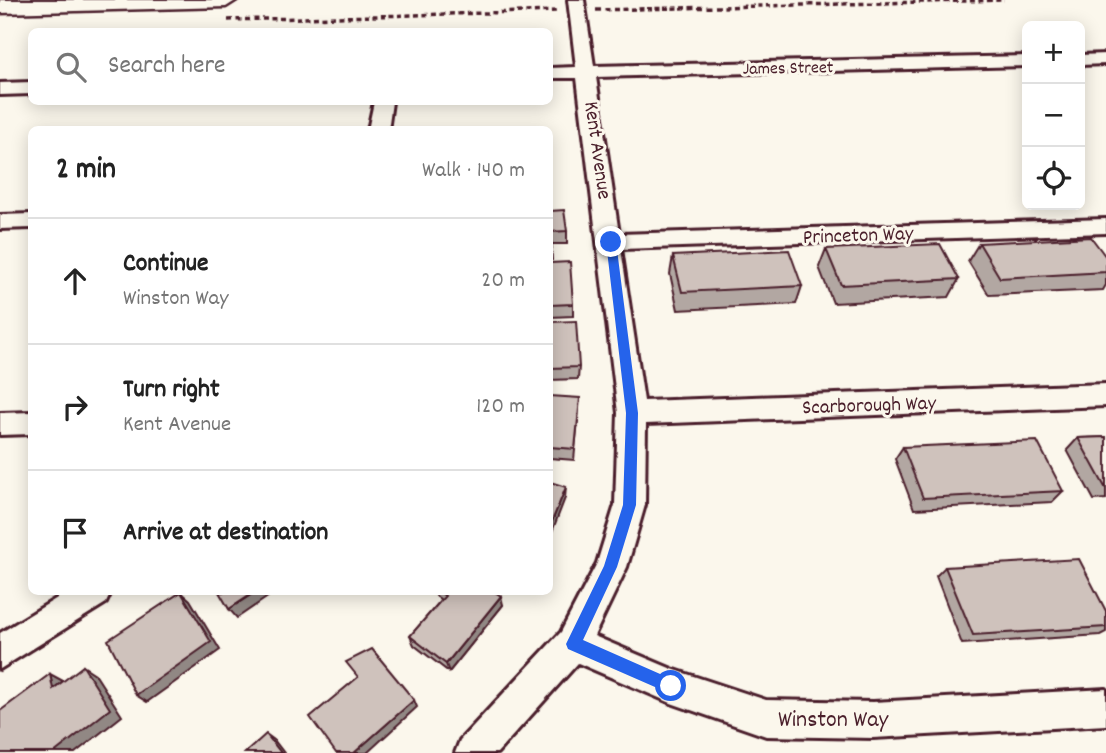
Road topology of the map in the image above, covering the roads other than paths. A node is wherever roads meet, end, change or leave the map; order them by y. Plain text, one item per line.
1 (33, 3) edge
2 (577, 5) edge
3 (0, 6) edge
4 (223, 10) edge
5 (1106, 59) edge
6 (1085, 60) edge
7 (1022, 61) edge
8 (588, 72) junction
9 (553, 73) edge
10 (28, 88) edge
11 (0, 89) edge
12 (382, 105) edge
13 (379, 126) edge
14 (28, 221) edge
15 (0, 222) edge
16 (1106, 226) edge
17 (611, 242) junction
18 (1106, 395) edge
19 (632, 413) junction
20 (28, 423) edge
21 (0, 424) edge
22 (90, 595) edge
23 (573, 644) junction
24 (0, 652) edge
25 (1106, 708) edge
26 (473, 753) edge

1 - 3 street
1 - 4 street
2 - 8 street, Kent Avenue
5 - 6 street
7 - 8 street, James Street
8 - 9 street, James Street
8 - 17 street, Kent Avenue
10 - 11 street
12 - 13 street
14 - 15 street
16 - 17 street, Princeton Way
17 - 19 street, Kent Avenue
18 - 19 street, Scarborough Way
19 - 23 street, Kent Avenue
20 - 21 street
22 - 24 street
23 - 25 street, Winston Way
23 - 26 street, Kent Avenue

